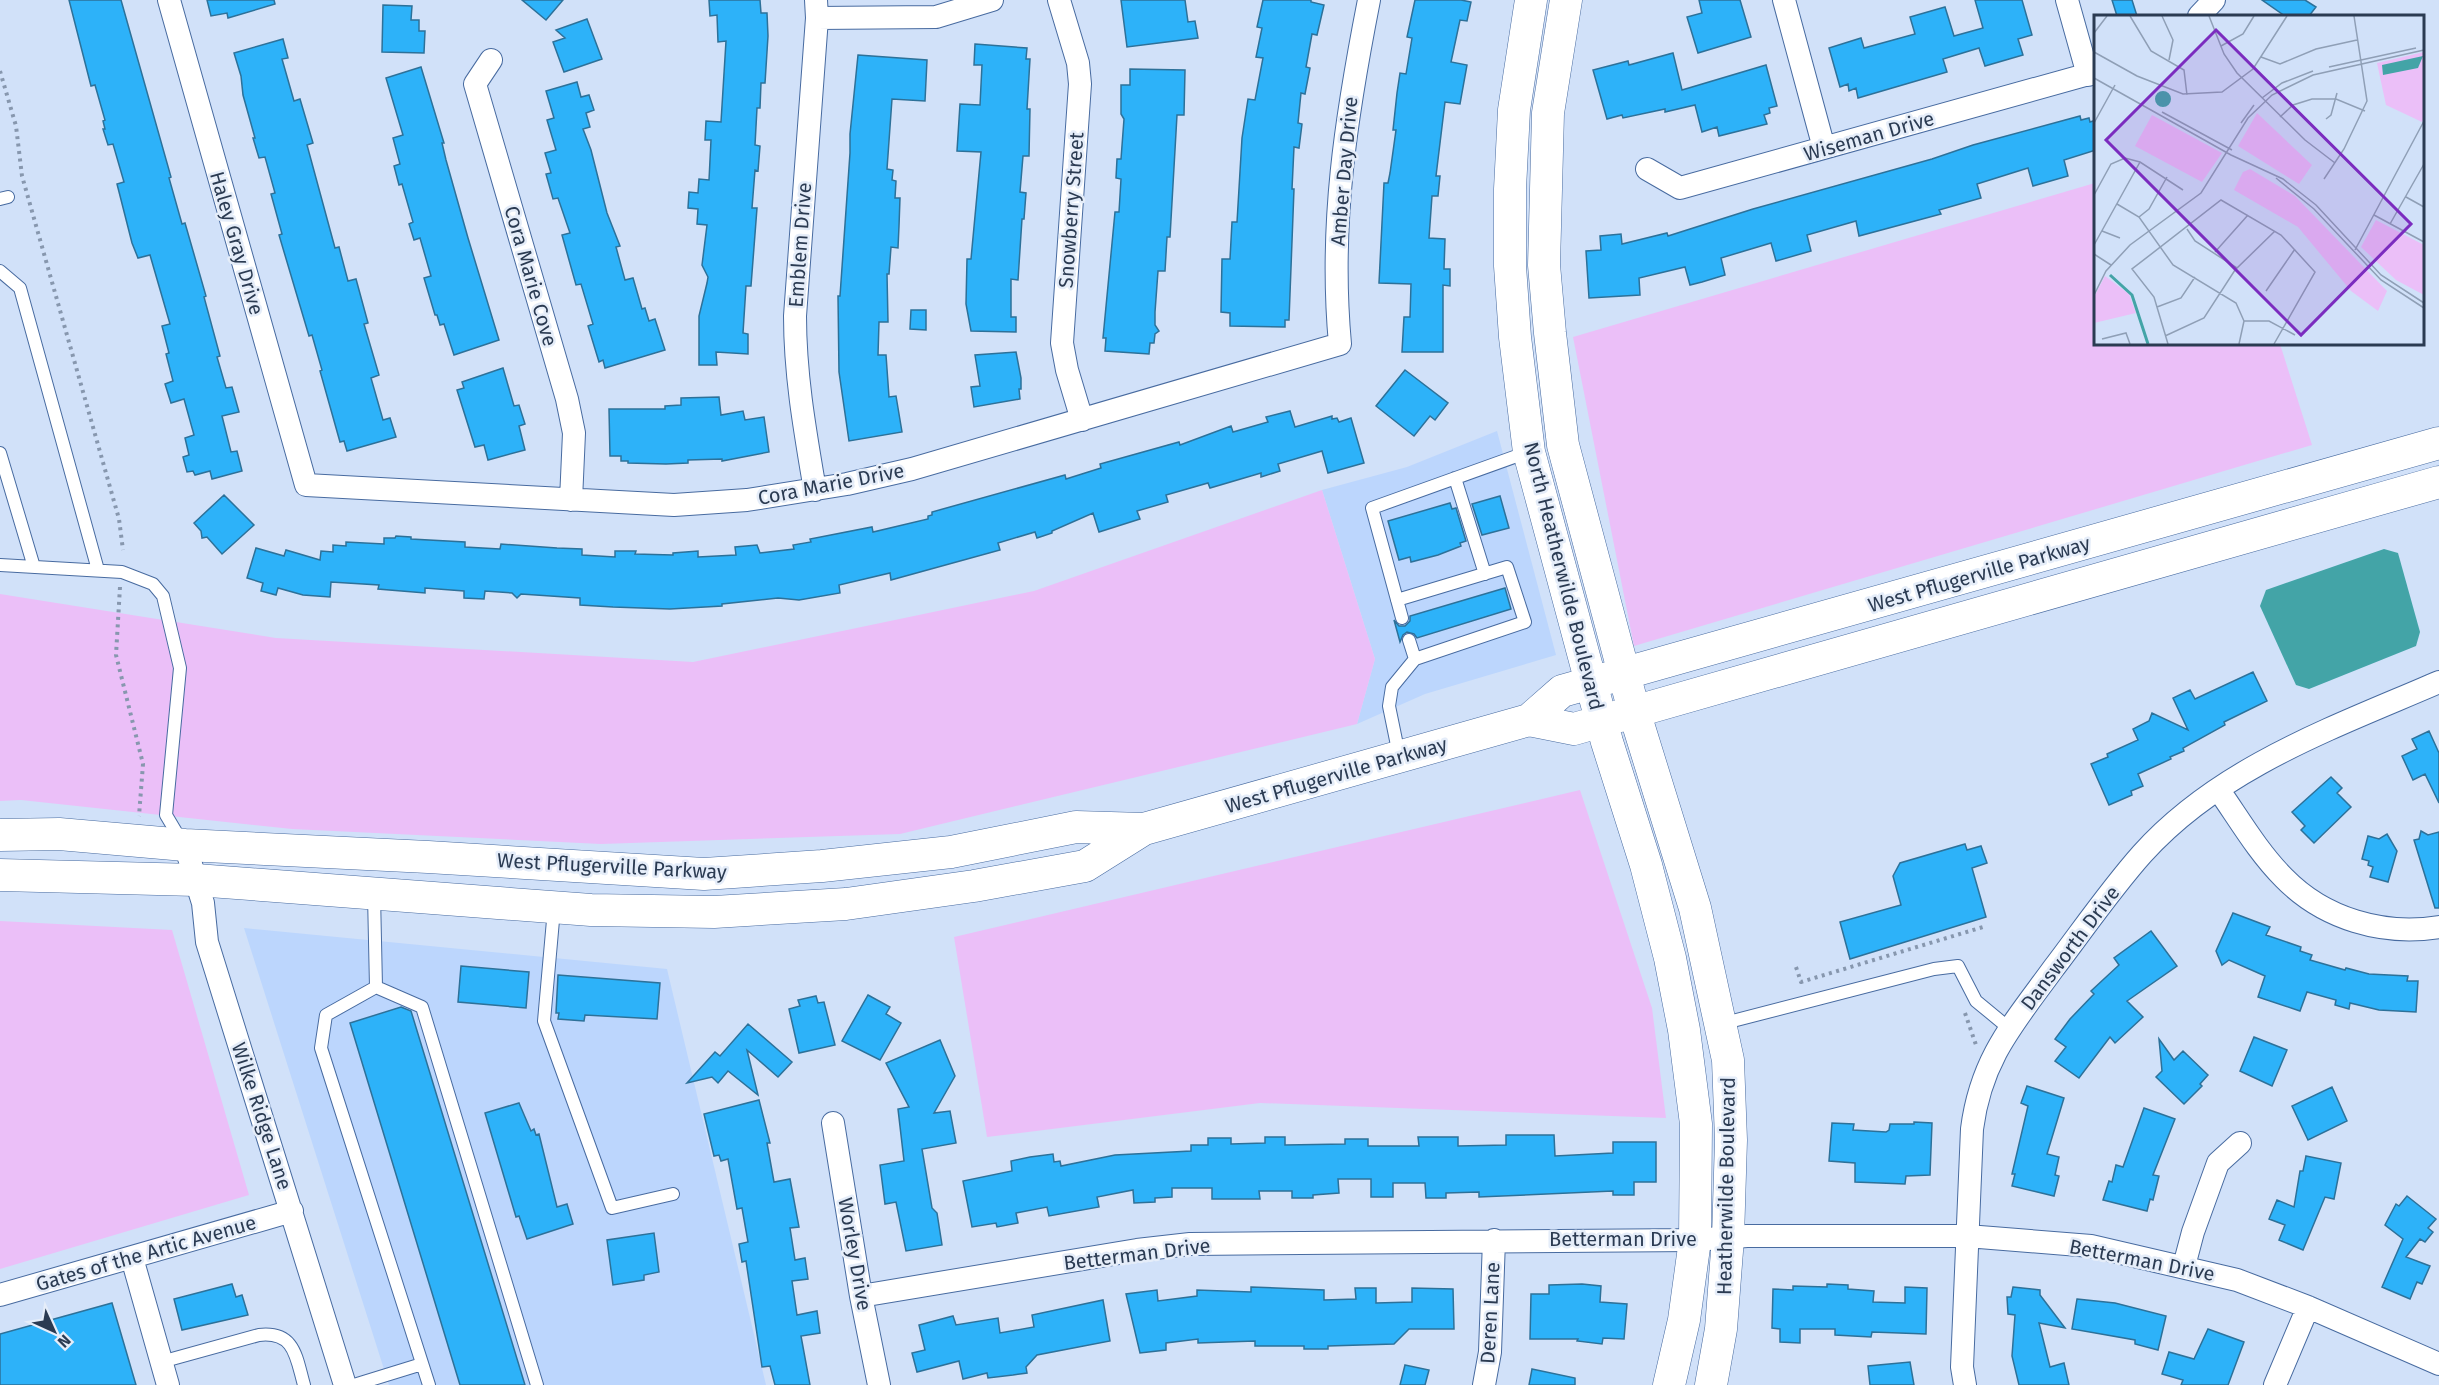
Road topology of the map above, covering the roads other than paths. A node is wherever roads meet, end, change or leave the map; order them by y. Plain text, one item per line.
1 (169, 0) edge
2 (992, 0) edge
3 (1059, 0) edge
4 (1369, 0) edge
5 (1531, 0) edge
6 (1566, 0) edge
7 (1784, 0) edge
8 (2067, 0) edge
9 (2214, 0) edge
10 (816, 9) edge
11 (2200, 15) edge
12 (491, 60) dead end
13 (2092, 74) edge
14 (1824, 148) junction
15 (1647, 170) dead end
16 (0, 271) edge
17 (1340, 344) joint
18 (1082, 420) junction
19 (2439, 443) edge
20 (1529, 452) junction
21 (0, 453) edge
22 (1455, 478) junction
23 (1572, 480) junction
24 (2439, 482) edge
25 (306, 485) joint
26 (2283, 488) junction
27 (815, 490) junction
28 (571, 500) junction
29 (2294, 523) junction
30 (0, 565) edge
31 (34, 567) junction
32 (98, 570) junction
33 (1485, 574) junction
34 (1397, 600) junction
35 (1402, 618) dead end
36 (1409, 640) dead end
37 (1415, 658) junction
38 (1624, 674) junction
39 (2439, 682) edge
40 (1591, 683) junction
41 (1634, 711) junction
42 (1528, 720) junction
43 (1602, 722) junction
44 (1399, 757) junction
45 (2218, 789) junction
46 (1144, 830) junction
47 (0, 835) edge
48 (184, 845) junction
49 (0, 875) edge
50 (196, 880) junction
51 (374, 894) junction
52 (554, 907) junction
53 (2439, 927) edge
54 (376, 987) junction
55 (1720, 1024) junction
56 (2010, 1029) junction
57 (1684, 1030) junction
58 (833, 1123) dead end
59 (2240, 1143) dead end
60 (673, 1194) dead end
61 (292, 1211) junction
62 (1967, 1236) junction
63 (1728, 1238) junction
64 (1494, 1240) junction
65 (1695, 1240) junction
66 (132, 1258) junction
67 (2184, 1266) junction
68 (0, 1295) edge
69 (861, 1296) junction
70 (2308, 1307) junction
71 (161, 1362) junction
72 (422, 1364) junction
73 (2439, 1364) edge
74 (168, 1385) edge
75 (304, 1385) edge
76 (345, 1385) edge
77 (354, 1385) edge
78 (429, 1385) edge
79 (537, 1385) edge
80 (879, 1385) edge
81 (1484, 1385) edge
82 (1669, 1385) edge
83 (1711, 1385) edge
84 (1965, 1385) edge
85 (2275, 1385) edge

1 - 25 street, Haley Gray Drive
2 - 10 street
3 - 18 street, Snowberry Street
4 - 17 street, Amber Day Drive
5 - 20 main road, North Heatherwilde Boulevard
6 - 23 main road, North Heatherwilde Boulevard
7 - 14 street
8 - 13 street
9 - 11 street
10 - 27 street, Emblem Drive
12 - 28 street, Cora Marie Cove
13 - 14 street, Wiseman Drive
14 - 15 street, Wiseman Drive
16 - 32 lane
17 - 18 street, Cora Marie Drive
18 - 27 street, Cora Marie Drive
19 - 26 main road, West Pflugerville Parkway
20 - 22 lane
20 - 23 main road
20 - 40 main road, North Heatherwilde Boulevard
21 - 31 lane
22 - 33 lane
22 - 34 lane
23 - 38 main road, North Heatherwilde Boulevard
24 - 29 main road, West Pflugerville Parkway
25 - 28 street, Cora Marie Drive
26 - 29 main road
26 - 38 main road, West Pflugerville Parkway
27 - 28 street, Cora Marie Drive
29 - 41 main road, West Pflugerville Parkway
30 - 31 lane
31 - 32 lane
32 - 48 lane
33 - 34 lane
33 - 37 lane
34 - 35 lane
36 - 37 lane
37 - 44 lane
38 - 40 main road, West Pflugerville Parkway
38 - 41 main road, North Heatherwilde Boulevard
39 - 45 street, Dansworth Drive
40 - 42 main road, West Pflugerville Parkway
40 - 43 main road, North Heatherwilde Boulevard
41 - 43 main road, West Pflugerville Parkway
41 - 55 main road, Heatherwilde Boulevard
42 - 43 main road, West Pflugerville Parkway
42 - 44 main road, West Pflugerville Parkway
43 - 57 main road, Heatherwilde Boulevard
44 - 46 main road, West Pflugerville Parkway
45 - 53 street
45 - 56 street, Dansworth Drive
46 - 48 main road, West Pflugerville Parkway
46 - 52 main road, West Pflugerville Parkway
47 - 48 main road, West Pflugerville Parkway
48 - 50 street, Wilke Ridge Lane
49 - 50 main road, West Pflugerville Parkway
50 - 51 main road, West Pflugerville Parkway
50 - 61 street, Wilke Ridge Lane
51 - 52 main road, West Pflugerville Parkway
51 - 54 lane
52 - 60 lane
54 - 72 lane
54 - 79 lane
55 - 56 lane
55 - 57 street
55 - 63 main road, Heatherwilde Boulevard
56 - 62 street, Dansworth Drive
57 - 65 main road, Heatherwilde Boulevard
58 - 69 street, Worley Drive
59 - 67 street
61 - 66 street, Gates of the Artic Avenue
61 - 76 street, Wilke Ridge Lane
62 - 63 street, Betterman Drive
62 - 67 street, Betterman Drive
62 - 84 street, Dansworth Drive
63 - 65 street, Betterman Drive
63 - 83 main road, Heatherwilde Boulevard
64 - 65 street, Betterman Drive
64 - 69 street, Betterman Drive
64 - 81 street, Deren Lane
65 - 82 main road, Heatherwilde Boulevard
66 - 68 street, Gates of the Artic Avenue
66 - 71 street
67 - 70 street, Betterman Drive
69 - 80 street, Worley Drive
70 - 73 street, Betterman Drive
70 - 85 street
71 - 74 street
71 - 75 lane
72 - 77 lane
72 - 78 lane

